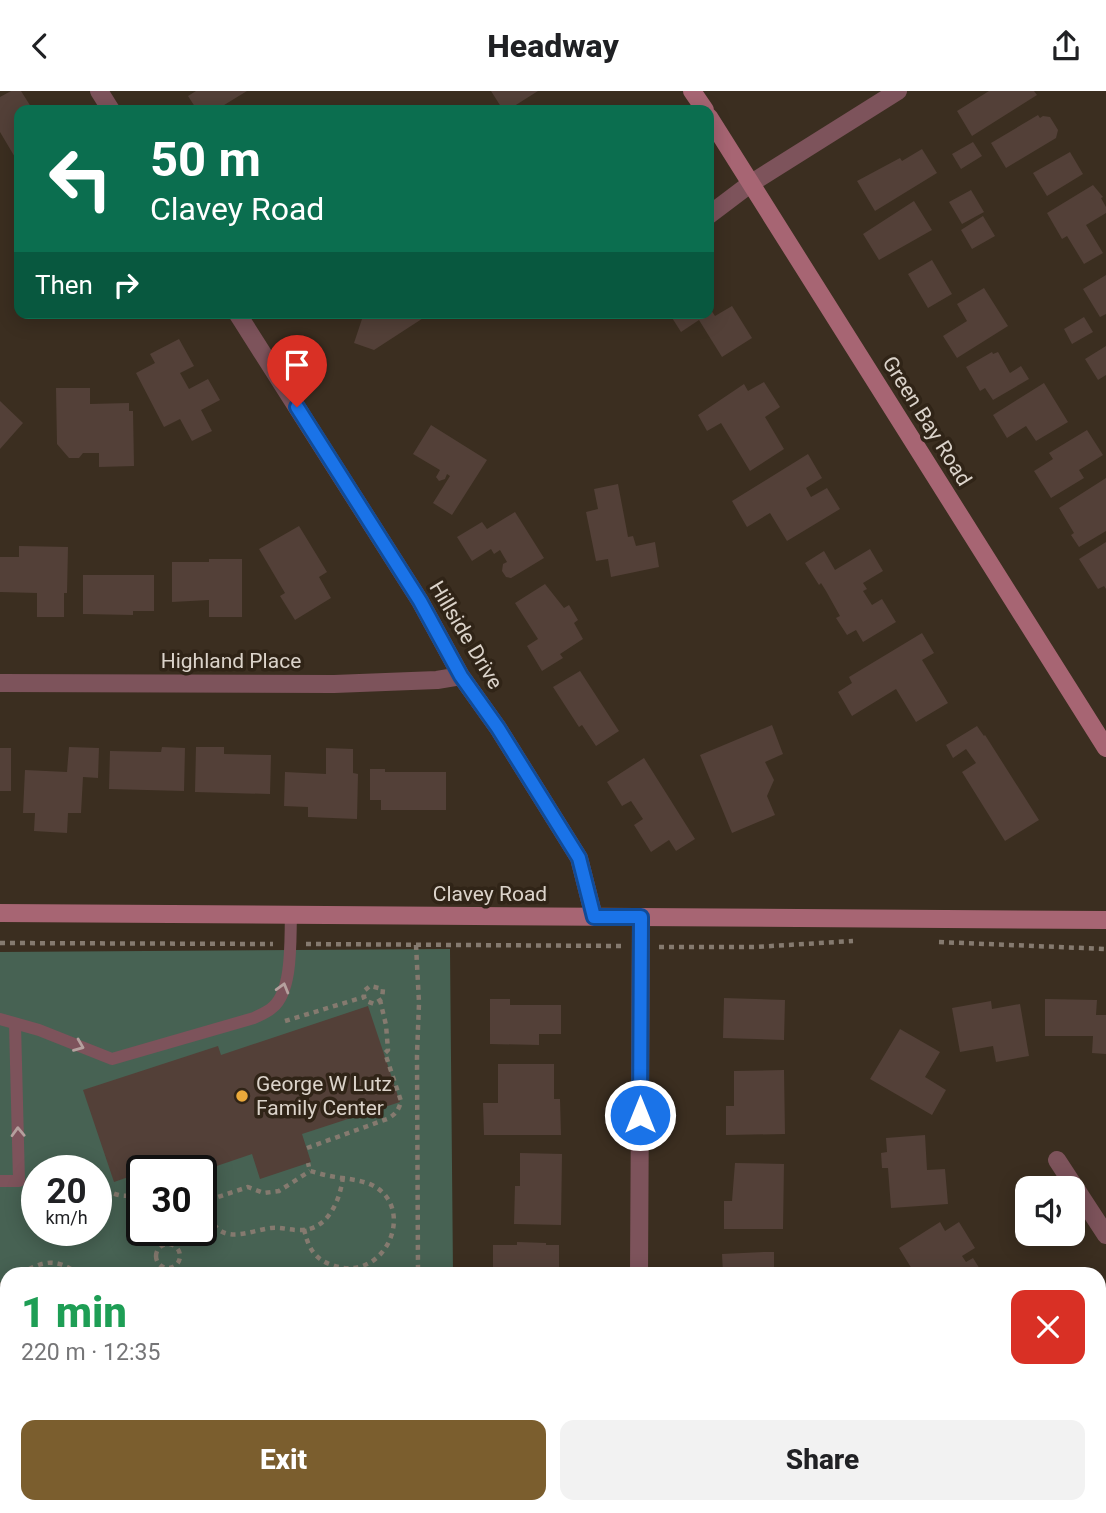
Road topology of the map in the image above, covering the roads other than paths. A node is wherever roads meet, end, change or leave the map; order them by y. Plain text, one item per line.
1 (898, 91) edge
2 (714, 125) edge
3 (750, 184) junction
4 (714, 211) edge
5 (241, 319) edge
6 (461, 676) junction
7 (0, 683) edge
8 (1106, 748) edge
9 (0, 913) edge
10 (291, 915) junction
11 (594, 917) junction
12 (641, 917) junction
13 (1106, 920) edge
14 (0, 1019) edge
15 (15, 1024) junction
16 (1057, 1160) dead end
17 (0, 1181) edge
18 (1106, 1235) edge
19 (639, 1267) edge

1 - 3 street
2 - 3 main road, Green Bay Road
3 - 4 street
3 - 8 main road, Green Bay Road
5 - 6 street, Hillside Drive
6 - 7 street, Highland Place
6 - 11 street, Hillside Drive
9 - 10 main road, Clavey Road
10 - 11 main road, Clavey Road
15 -> 10 lane
11 - 12 main road, Clavey Road
12 - 13 main road, Clavey Road
12 - 19 street
14 - 15 lane
17 -> 15 lane
16 - 18 street

